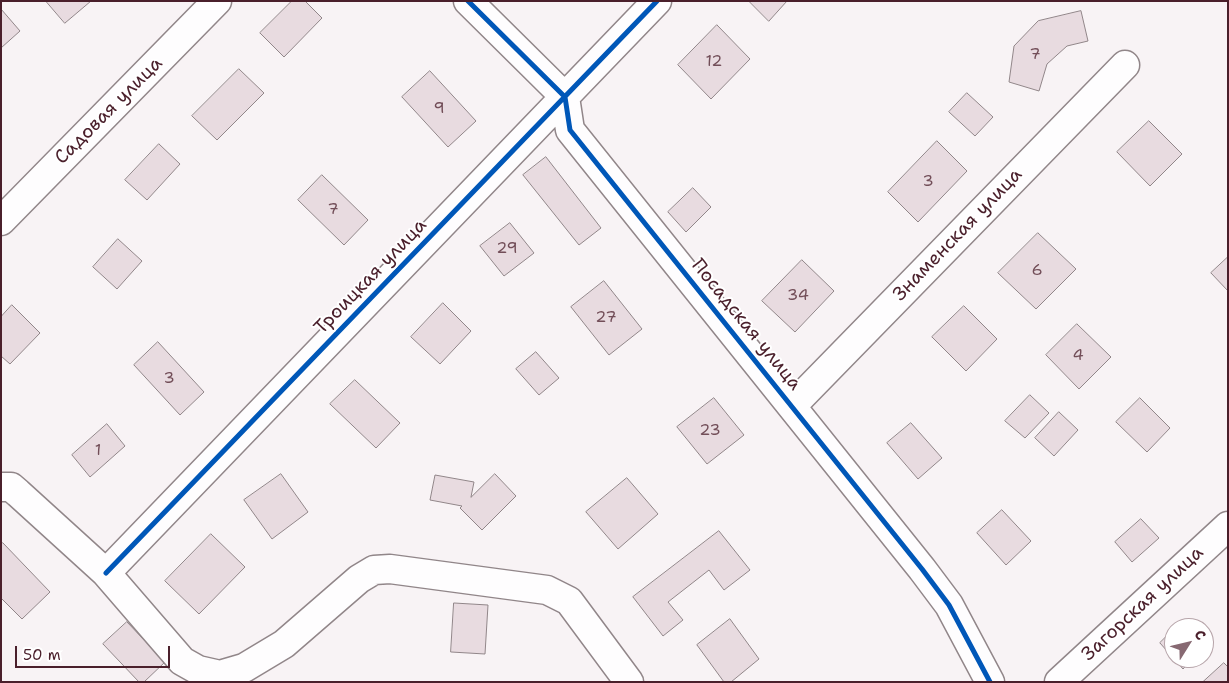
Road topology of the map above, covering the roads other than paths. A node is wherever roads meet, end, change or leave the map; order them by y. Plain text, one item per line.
1 (217, 1) edge
2 (468, 1) edge
3 (657, 1) edge
4 (1125, 65) dead end
5 (565, 97) junction
6 (1, 221) edge
7 (792, 406) junction
8 (1, 487) edge
9 (1228, 526) edge
10 (106, 573) junction
11 (629, 682) edge
12 (990, 682) edge
13 (1059, 682) edge

1 - 6 street, Садовая улица
2 - 5 street
3 - 5 street, Троицкая улица
4 - 7 street, Знаменская улица
5 - 7 street, Посадская улица
5 - 10 street, Троицкая улица
7 - 12 street, Посадская улица
8 - 10 street
9 - 13 street, Загорская улица
10 - 11 street

